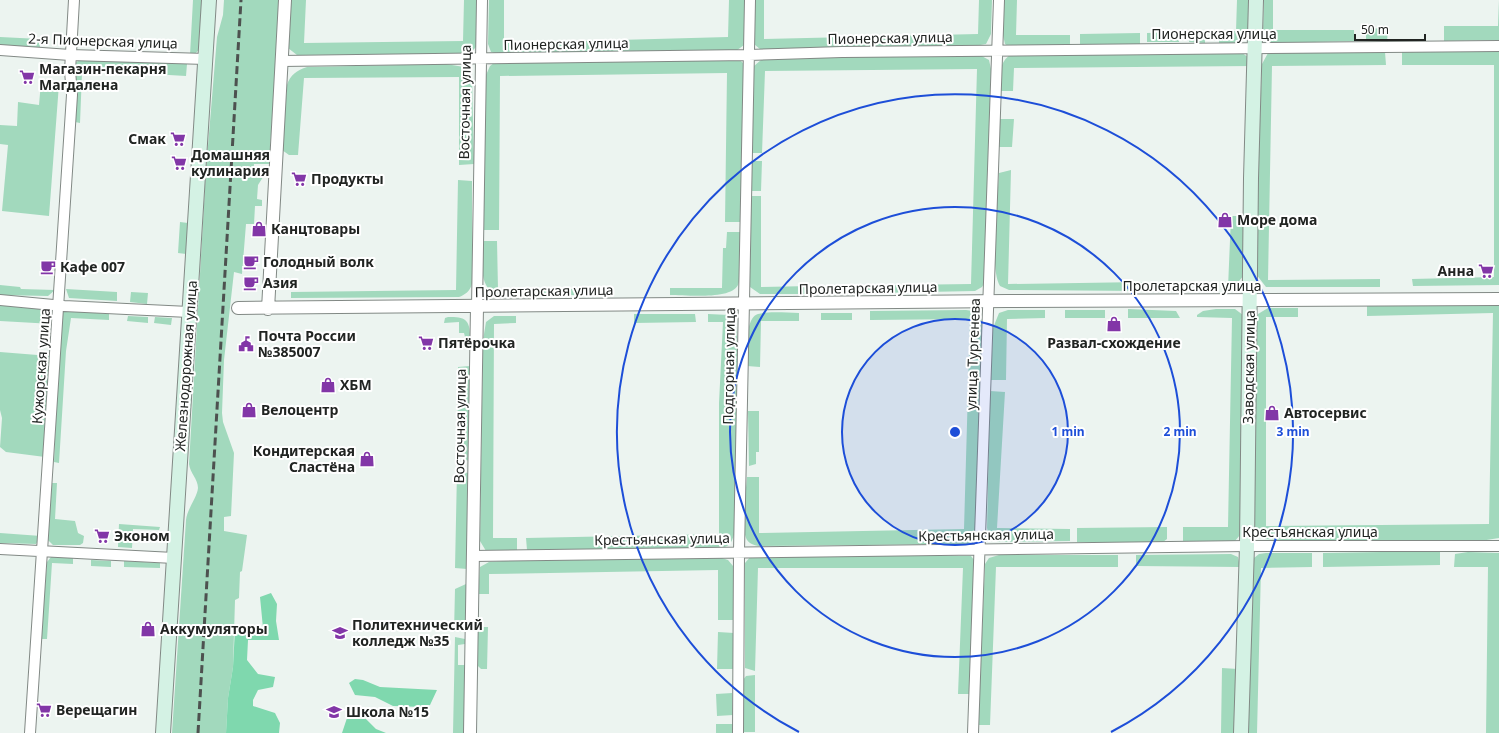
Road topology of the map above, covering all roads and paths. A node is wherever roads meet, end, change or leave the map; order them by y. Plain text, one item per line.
1 (74, 0) edge
2 (209, 0) edge
3 (285, 0) edge
4 (482, 0) edge
5 (750, 0) edge
6 (999, 0) edge
7 (1256, 0) edge
8 (1499, 46) edge
9 (1256, 48) junction
10 (0, 50) edge
11 (998, 51) junction
12 (70, 55) junction
13 (749, 55) junction
14 (206, 59) junction
15 (480, 59) junction
16 (281, 61) junction
17 (1499, 299) edge
18 (0, 300) edge
19 (989, 301) junction
20 (1250, 301) junction
21 (744, 304) junction
22 (59, 305) junction
23 (477, 307) junction
24 (238, 308) dead end
25 (268, 309) junction
26 (189, 312) junction
27 (1247, 546) junction
28 (1499, 546) edge
29 (0, 549) edge
30 (42, 550) junction
31 (981, 550) junction
32 (739, 552) junction
33 (473, 556) junction
34 (174, 558) junction
35 (30, 733) edge
36 (163, 733) edge
37 (470, 733) edge
38 (738, 733) edge
39 (973, 733) edge
40 (1241, 733) edge

1 - 12 street, Кужорская улица
2 - 14 main road, Железнодорожная улица
3 - 16 street
4 - 15 street, Восточная улица
5 - 13 street, Подгорная улица
6 - 11 street, улица Тургенева
7 - 9 main road, Заводская улица
8 - 9 street, Пионерская улица
9 - 11 street, Пионерская улица
9 - 20 main road, Заводская улица
10 - 12 street, 2-я Пионерская улица
11 - 13 street, Пионерская улица
11 - 19 street, улица Тургенева
12 - 14 street, 2-я Пионерская улица
12 - 22 street, Кужорская улица
13 - 15 street, Пионерская улица
13 - 21 street, Подгорная улица
14 - 26 main road, Железнодорожная улица
15 - 16 street, Пионерская улица
15 - 23 street, Восточная улица
16 - 25 street
17 - 20 street, Пролетарская улица
18 - 22 street
19 - 20 street, Пролетарская улица
19 - 21 street, Пролетарская улица
19 - 31 street, улица Тургенева
20 - 27 main road, Заводская улица
21 - 23 street, Пролетарская улица
21 - 32 street, Подгорная улица
22 - 26 street
22 - 30 street, Кужорская улица
23 - 25 street, Пролетарская улица
23 - 33 street, Восточная улица
24 - 25 street, Пролетарская улица
26 - 34 main road, Железнодорожная улица
27 - 28 street, Крестьянская улица
27 - 31 street, Крестьянская улица
27 - 40 main road, Заводская улица
29 - 30 street
30 - 34 street
30 - 35 street, Кужорская улица
31 - 32 street, Крестьянская улица
31 - 39 street, улица Тургенева
32 - 33 street, Крестьянская улица
32 - 38 street, Подгорная улица
33 - 37 street, Восточная улица
34 - 36 main road, Железнодорожная улица

